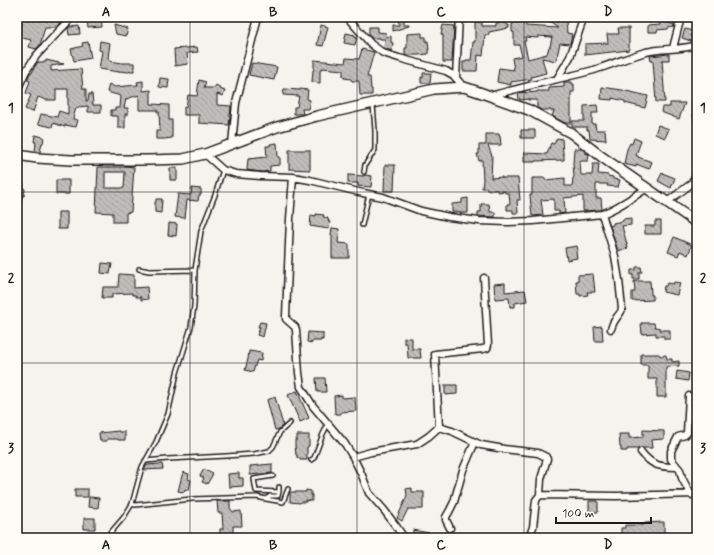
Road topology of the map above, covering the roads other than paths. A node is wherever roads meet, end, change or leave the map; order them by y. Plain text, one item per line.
1 (73, 17) edge
2 (258, 17) edge
3 (347, 17) edge
4 (354, 17) edge
5 (459, 17) edge
6 (584, 17) edge
7 (681, 17) edge
8 (353, 24) junction
9 (697, 45) edge
10 (673, 48) junction
11 (456, 78) junction
12 (557, 79) junction
13 (464, 87) junction
14 (17, 90) edge
15 (491, 96) junction
16 (373, 103) junction
17 (232, 144) junction
18 (206, 154) junction
19 (17, 155) edge
20 (223, 170) junction
21 (364, 172) dead end
22 (697, 175) edge
23 (293, 177) junction
24 (647, 188) junction
25 (369, 194) junction
26 (667, 202) junction
27 (602, 214) junction
28 (697, 223) edge
29 (362, 225) dead end
30 (139, 269) dead end
31 (195, 270) junction
32 (484, 278) dead end
33 (611, 329) dead end
34 (689, 396) dead end
35 (290, 423) dead end
36 (328, 424) junction
37 (439, 427) junction
38 (475, 442) junction
39 (641, 452) dead end
40 (353, 457) junction
41 (311, 460) dead end
42 (145, 461) junction
43 (677, 467) junction
44 (273, 476) dead end
45 (279, 487) dead end
46 (288, 489) dead end
47 (279, 492) junction
48 (694, 494) edge
49 (540, 495) junction
50 (266, 499) junction
51 (132, 504) junction
52 (450, 528) dead end
53 (106, 538) edge
54 (404, 538) edge
55 (529, 538) edge

1 - 14 street
2 - 17 street
3 - 8 street
4 - 8 street
5 - 11 street
6 - 12 street
7 - 10 street
8 - 11 street
9 - 10 street
10 - 12 street
11 - 13 street
12 - 15 street
13 - 15 street
13 - 16 street
15 - 24 street
16 - 17 street
16 - 21 lane
17 - 18 street
18 - 19 street
18 - 20 street
20 - 23 street
20 - 31 lane
22 - 26 street
23 - 25 street
23 - 36 street
24 - 26 street
24 - 27 street
25 - 27 street
25 - 29 lane
26 - 28 street
27 - 33 street
30 - 31 lane
31 - 42 lane
32 - 37 street
34 - 43 street
35 - 42 lane
36 - 40 street
36 - 41 lane
37 - 38 street
37 - 40 street
38 - 49 street
38 - 52 street
39 - 43 street
40 - 54 street
42 - 51 lane
43 - 48 street
44 - 47 lane
45 - 47 lane
46 - 50 lane
47 - 50 lane
48 - 49 street
49 - 55 street
50 - 51 lane
51 - 53 lane

